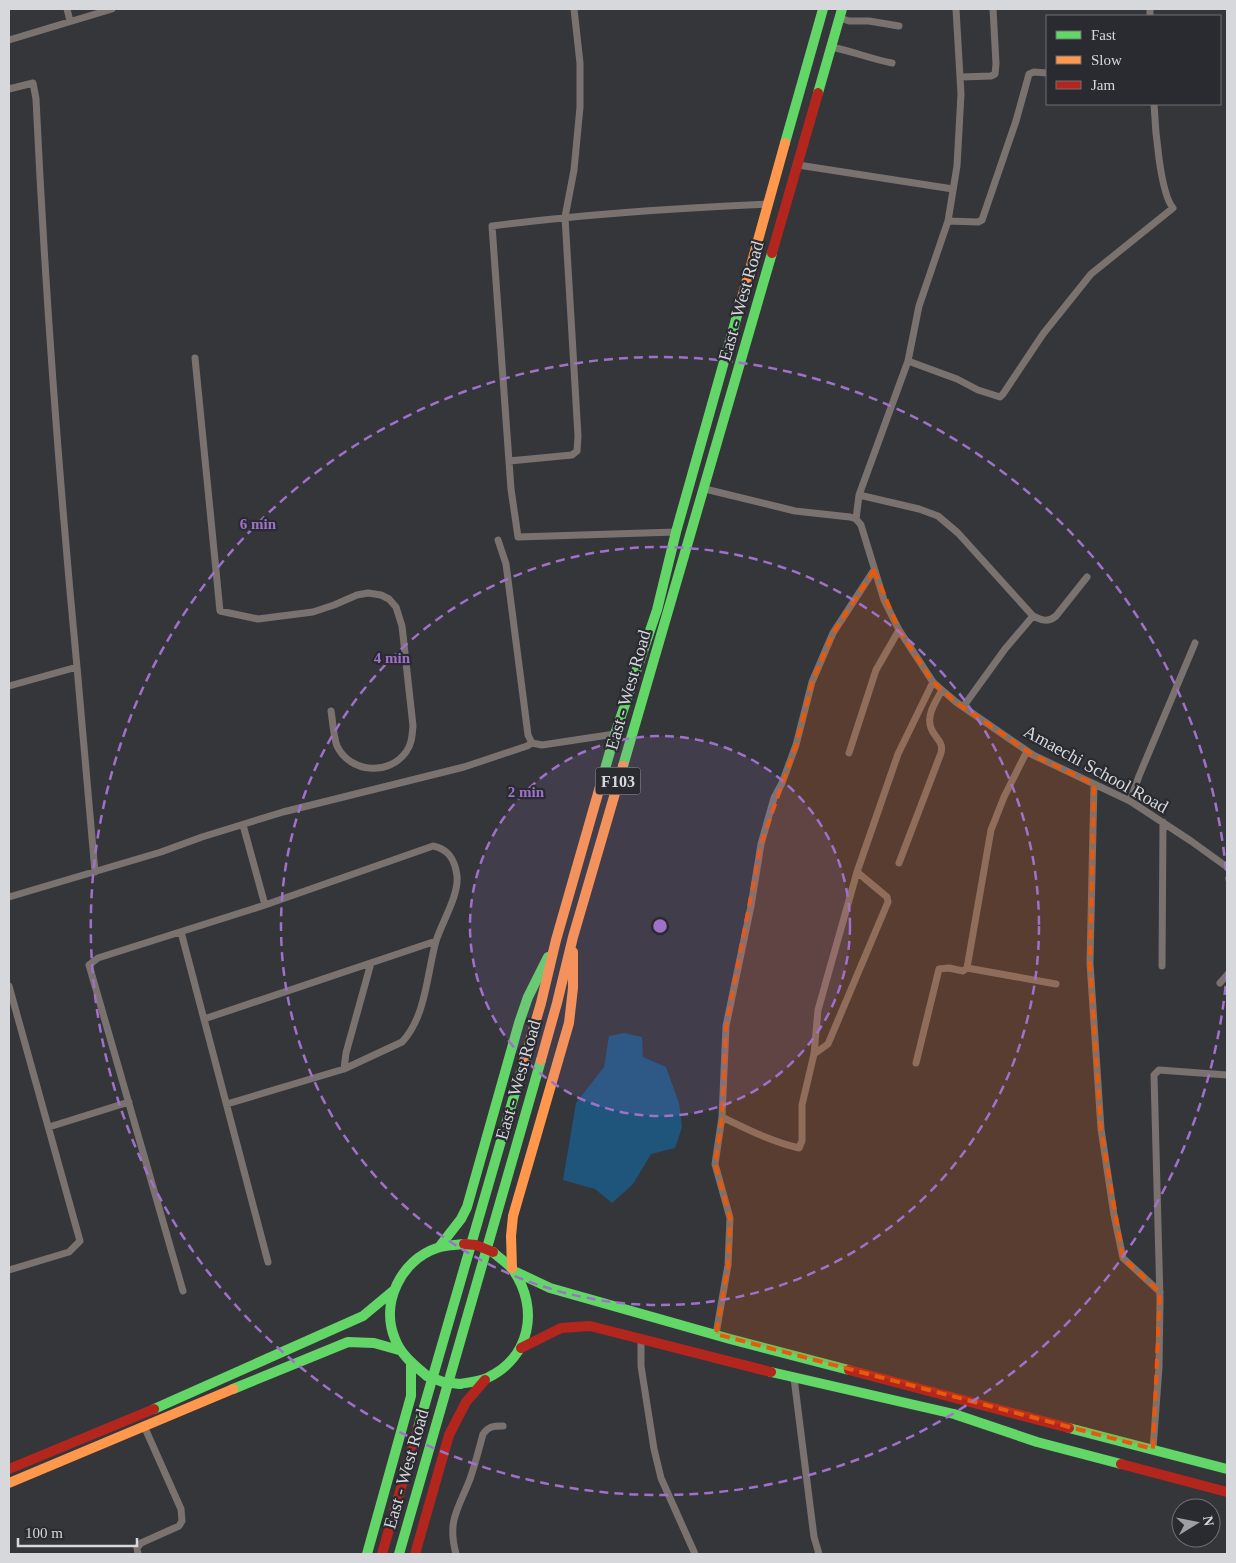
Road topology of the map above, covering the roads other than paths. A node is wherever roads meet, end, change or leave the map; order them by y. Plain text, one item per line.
1 (67, 9) edge
2 (112, 9) edge
3 (574, 9) edge
4 (823, 9) edge
5 (956, 9) edge
6 (993, 9) edge
7 (841, 13) edge
8 (70, 21) junction
9 (899, 26) dead end
10 (9, 40) edge
11 (831, 47) junction
12 (892, 63) dead end
13 (1046, 73) edge
14 (961, 78) junction
15 (9, 89) edge
16 (1154, 105) edge
17 (798, 165) junction
18 (952, 189) junction
19 (768, 204) junction
20 (565, 217) junction
21 (948, 221) junction
22 (195, 358) dead end
23 (908, 361) junction
24 (509, 461) junction
25 (705, 489) junction
26 (859, 496) junction
27 (856, 520) junction
28 (676, 532) junction
29 (498, 540) dead end
30 (874, 570) junction
31 (1087, 577) dead end
32 (1033, 616) junction
33 (899, 630) junction
34 (1195, 644) dead end
35 (78, 667) junction
36 (933, 682) junction
37 (9, 686) edge
38 (942, 690) junction
39 (963, 707) junction
40 (332, 711) dead end
41 (615, 734) junction
42 (532, 743) junction
43 (1027, 751) junction
44 (849, 753) dead end
45 (1094, 784) junction
46 (1130, 801) junction
47 (1163, 822) junction
48 (244, 824) junction
49 (898, 864) dead end
50 (1227, 867) edge
51 (95, 872) junction
52 (857, 872) junction
53 (9, 897) edge
54 (265, 905) junction
55 (181, 932) junction
56 (573, 937) junction
57 (556, 940) junction
58 (436, 941) junction
59 (371, 963) junction
60 (1162, 966) dead end
61 (967, 968) junction
62 (1227, 975) edge
63 (1220, 983) dead end
64 (1056, 984) dead end
65 (9, 991) edge
66 (204, 1018) junction
67 (814, 1054) junction
68 (916, 1063) dead end
69 (344, 1069) junction
70 (1227, 1075) edge
71 (128, 1102) junction
72 (227, 1104) junction
73 (722, 1116) junction
74 (49, 1127) junction
75 (440, 1246) junction
76 (268, 1262) dead end
77 (9, 1270) edge
78 (514, 1270) junction
79 (183, 1291) dead end
80 (393, 1291) junction
81 (1160, 1292) junction
82 (716, 1334) junction
83 (641, 1338) junction
84 (521, 1348) junction
85 (399, 1350) junction
86 (411, 1365) junction
87 (794, 1378) junction
88 (485, 1380) junction
89 (144, 1426) junction
90 (503, 1426) dead end
91 (1153, 1449) junction
92 (9, 1469) edge
93 (1227, 1469) edge
94 (9, 1483) edge
95 (1227, 1492) edge
96 (138, 1554) edge
97 (367, 1554) edge
98 (382, 1554) edge
99 (399, 1554) edge
100 (415, 1554) edge
101 (456, 1554) edge
102 (695, 1554) edge
103 (819, 1554) edge

1 - 8 street
2 - 8 street
3 - 20 street
4 - 19 main road, East - West Road / F103
5 - 14 street
6 - 14 street
7 - 9 street
7 - 11 main road, East - West Road / F103
8 - 10 street
11 - 12 street
11 - 17 main road, East - West Road / F103
13 - 21 street
14 - 18 street
15 - 35 street
16 - 23 street
17 - 18 street
17 - 25 main road, East - West Road / F103
18 - 21 street
19 - 20 street
19 - 28 main road, East - West Road / F103
20 - 24 street
20 - 24 street
21 - 23 street
22 - 40 street
23 - 26 street
24 - 28 street
25 - 27 street
25 - 56 main road, East - West Road / F103
26 - 27 street
26 - 32 street
27 - 30 street, Amaechi School Road
28 - 41 main road, East - West Road / F103
29 - 42 street
30 - 33 street, Amaechi School Road
30 - 73 street
31 - 32 street
32 - 39 street
33 - 36 street, Amaechi School Road
33 - 44 street
34 - 46 street
35 - 37 street
35 - 51 street
36 - 38 street, Amaechi School Road
36 - 52 street
38 - 39 street, Amaechi School Road
38 - 49 street
39 - 43 street, Amaechi School Road
41 - 42 street
41 - 57 main road, East - West Road / F103
42 - 48 street
43 - 45 street, Amaechi School Road
43 - 61 street
45 - 46 street, Amaechi School Road
45 - 81 street
46 - 47 street, Amaechi School Road
47 - 50 street, Amaechi School Road
47 - 60 street
48 - 51 street
48 - 54 street
51 - 53 street
52 - 67 street
52 - 67 street
54 - 55 street
54 - 58 street
55 - 66 street
55 - 71 street
56 - 78 main road
56 - 99 main road, East - West Road / F103
57 - 75 main road
57 - 98 main road, East - West Road / F103
58 - 59 street
58 - 69 street
59 - 66 street
59 - 69 street
61 - 64 street
61 - 68 street
62 - 63 street
65 - 74 street
66 - 72 street
67 - 73 street
69 - 72 street
70 - 81 street
71 - 74 street
71 - 79 street
72 - 76 street
73 - 82 street
74 - 77 street
75 - 78 main road, bridge
75 - 80 main road
78 - 82 main road
78 - 84 main road
80 - 85 main road
80 - 92 main road
81 - 91 street
82 - 91 main road
83 - 84 main road
83 - 87 main road
83 - 102 street
84 - 88 main road
85 - 86 main road
85 - 89 main road
86 - 88 main road, bridge
86 - 97 main road
87 - 95 main road
87 - 103 street
88 - 100 main road
89 - 94 main road
89 - 96 street
90 - 101 street
91 - 93 main road

